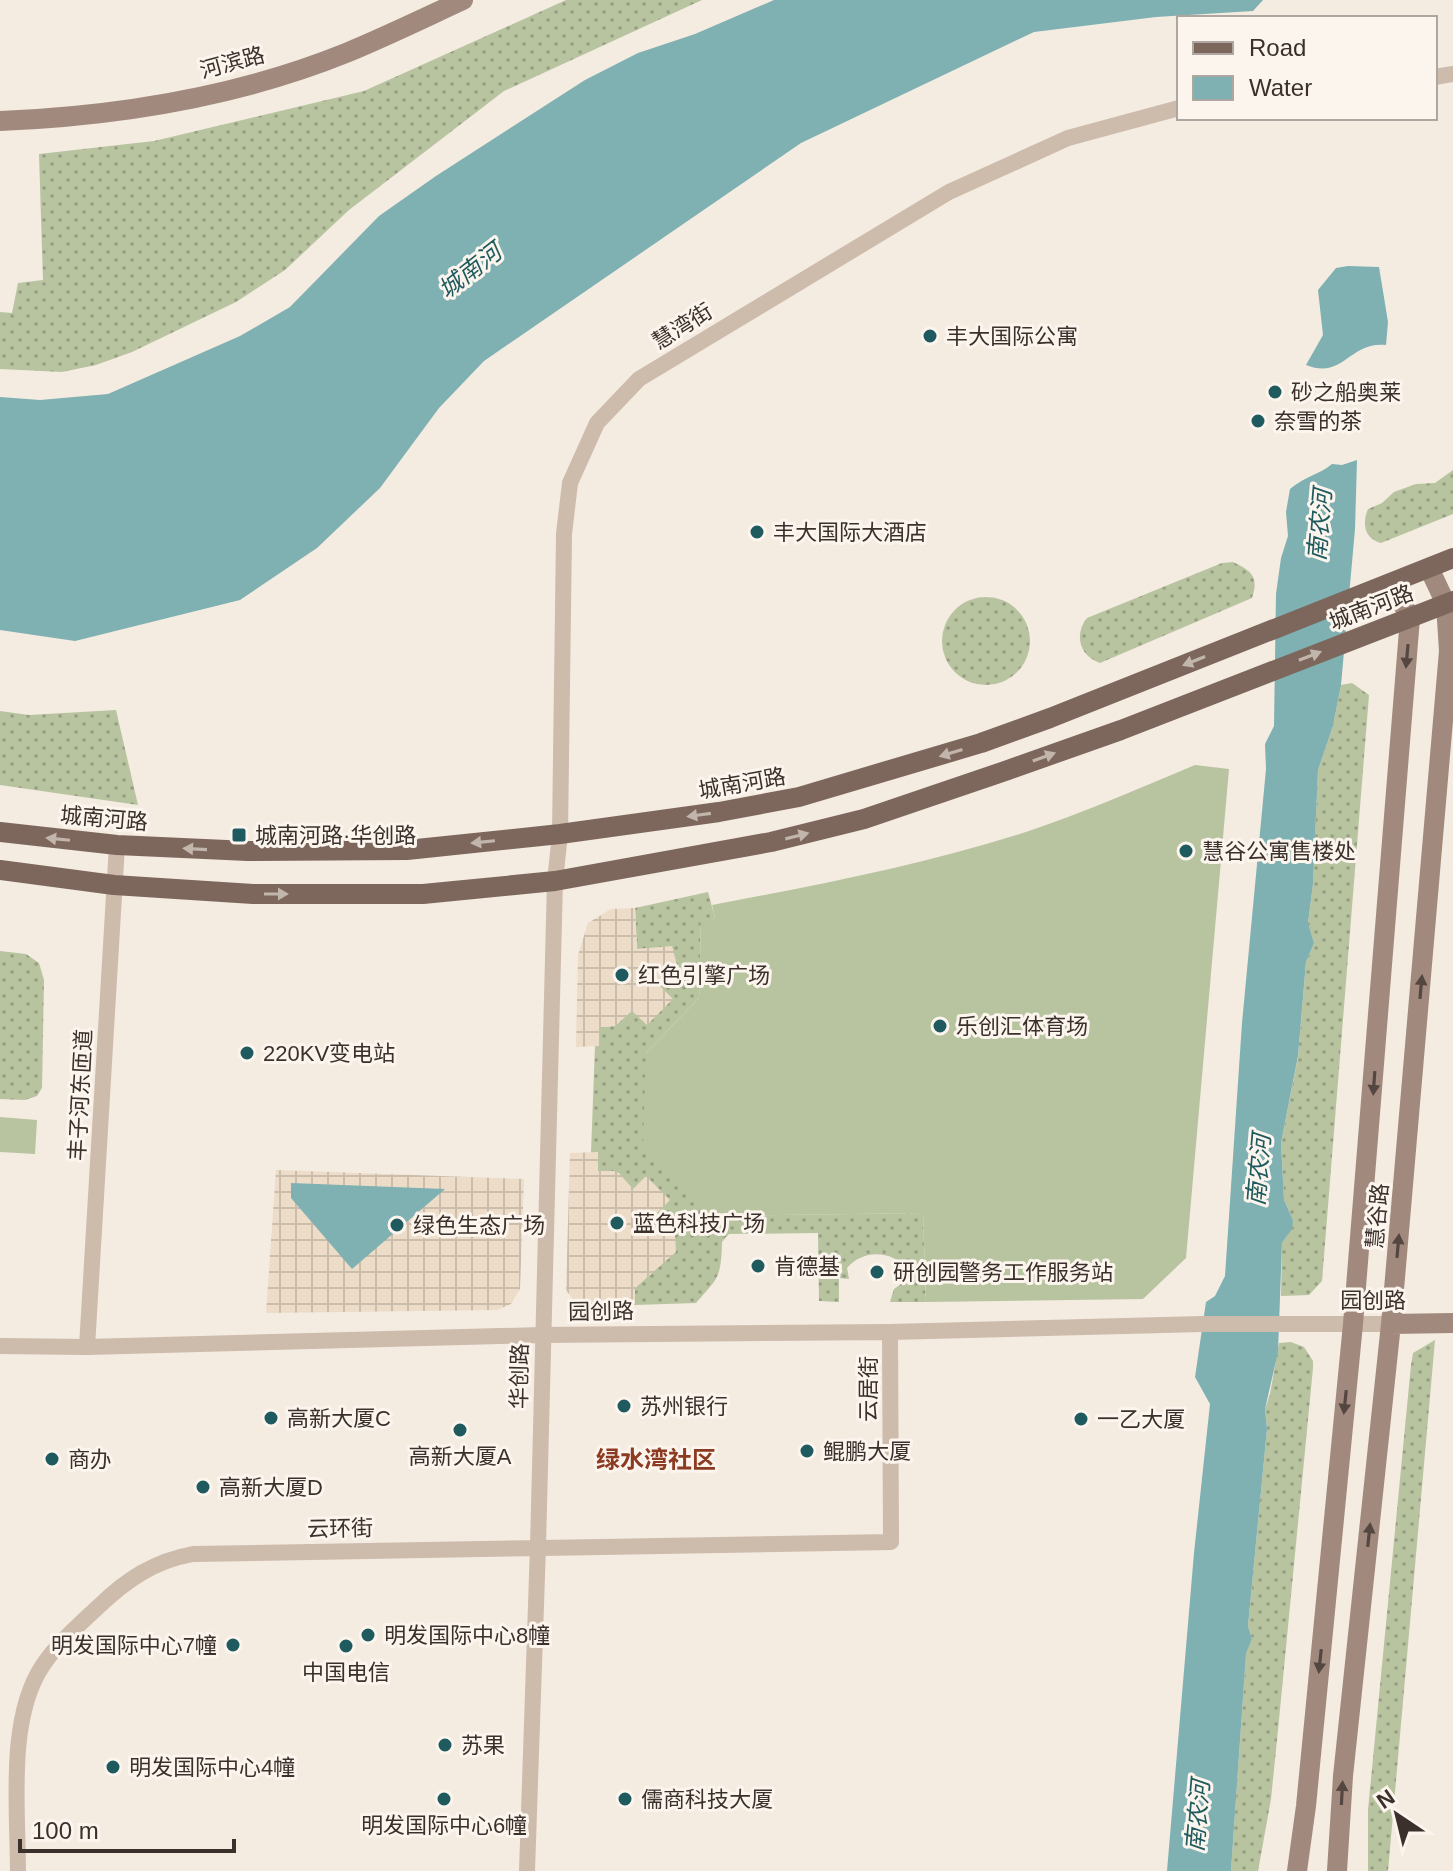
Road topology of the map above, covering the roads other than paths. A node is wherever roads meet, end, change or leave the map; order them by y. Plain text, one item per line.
1 (463, 0) edge
2 (1177, 109) edge
3 (0, 121) edge
4 (1453, 558) edge
5 (1429, 568) junction
6 (1392, 583) junction
7 (1450, 602) edge
8 (1410, 618) junction
9 (0, 832) edge
10 (560, 834) junction
11 (117, 845) junction
12 (0, 870) edge
13 (555, 881) junction
14 (114, 885) junction
15 (1453, 1323) edge
16 (1353, 1324) junction
17 (1391, 1324) junction
18 (890, 1332) junction
19 (542, 1335) junction
20 (0, 1346) edge
21 (87, 1347) junction
22 (891, 1542) joint
23 (538, 1546) junction
24 (18, 1871) edge
25 (527, 1871) edge
26 (1297, 1871) edge
27 (1337, 1871) edge

1 - 3 main road, 河滨路
2 - 10 street, 慧湾街
4 - 5 main road, 城南河路
5 - 6 main road, 城南河路
5 - 7 main road, 慧谷路
6 - 8 main road
6 -> 10 main road, 城南河路
7 - 8 main road, 城南河路
17 -> 7 main road, 慧谷路
13 -> 8 main road, 城南河路
8 -> 16 main road, 慧谷路
11 -> 9 main road, 城南河路
10 -> 11 main road, 城南河路
10 - 13 street, 慧湾街
11 - 14 street, 丰子河东匝道
12 - 14 main road, 城南河路
14 -> 13 main road, 城南河路
13 - 19 street, 华创路
14 - 21 street, 丰子河东匝道
15 - 17 main road, 园创路
16 - 17 street, 园创路
16 - 18 street, 园创路
16 -> 26 main road, 慧谷路
27 -> 17 main road, 慧谷路
18 - 19 street, 园创路
18 - 22 street, 云居街
19 - 21 street, 园创路
19 - 23 street, 华创路
20 - 21 street, 园创路
22 - 23 street, 云环街
23 - 24 street, 云环街
23 - 25 street, 华创路

